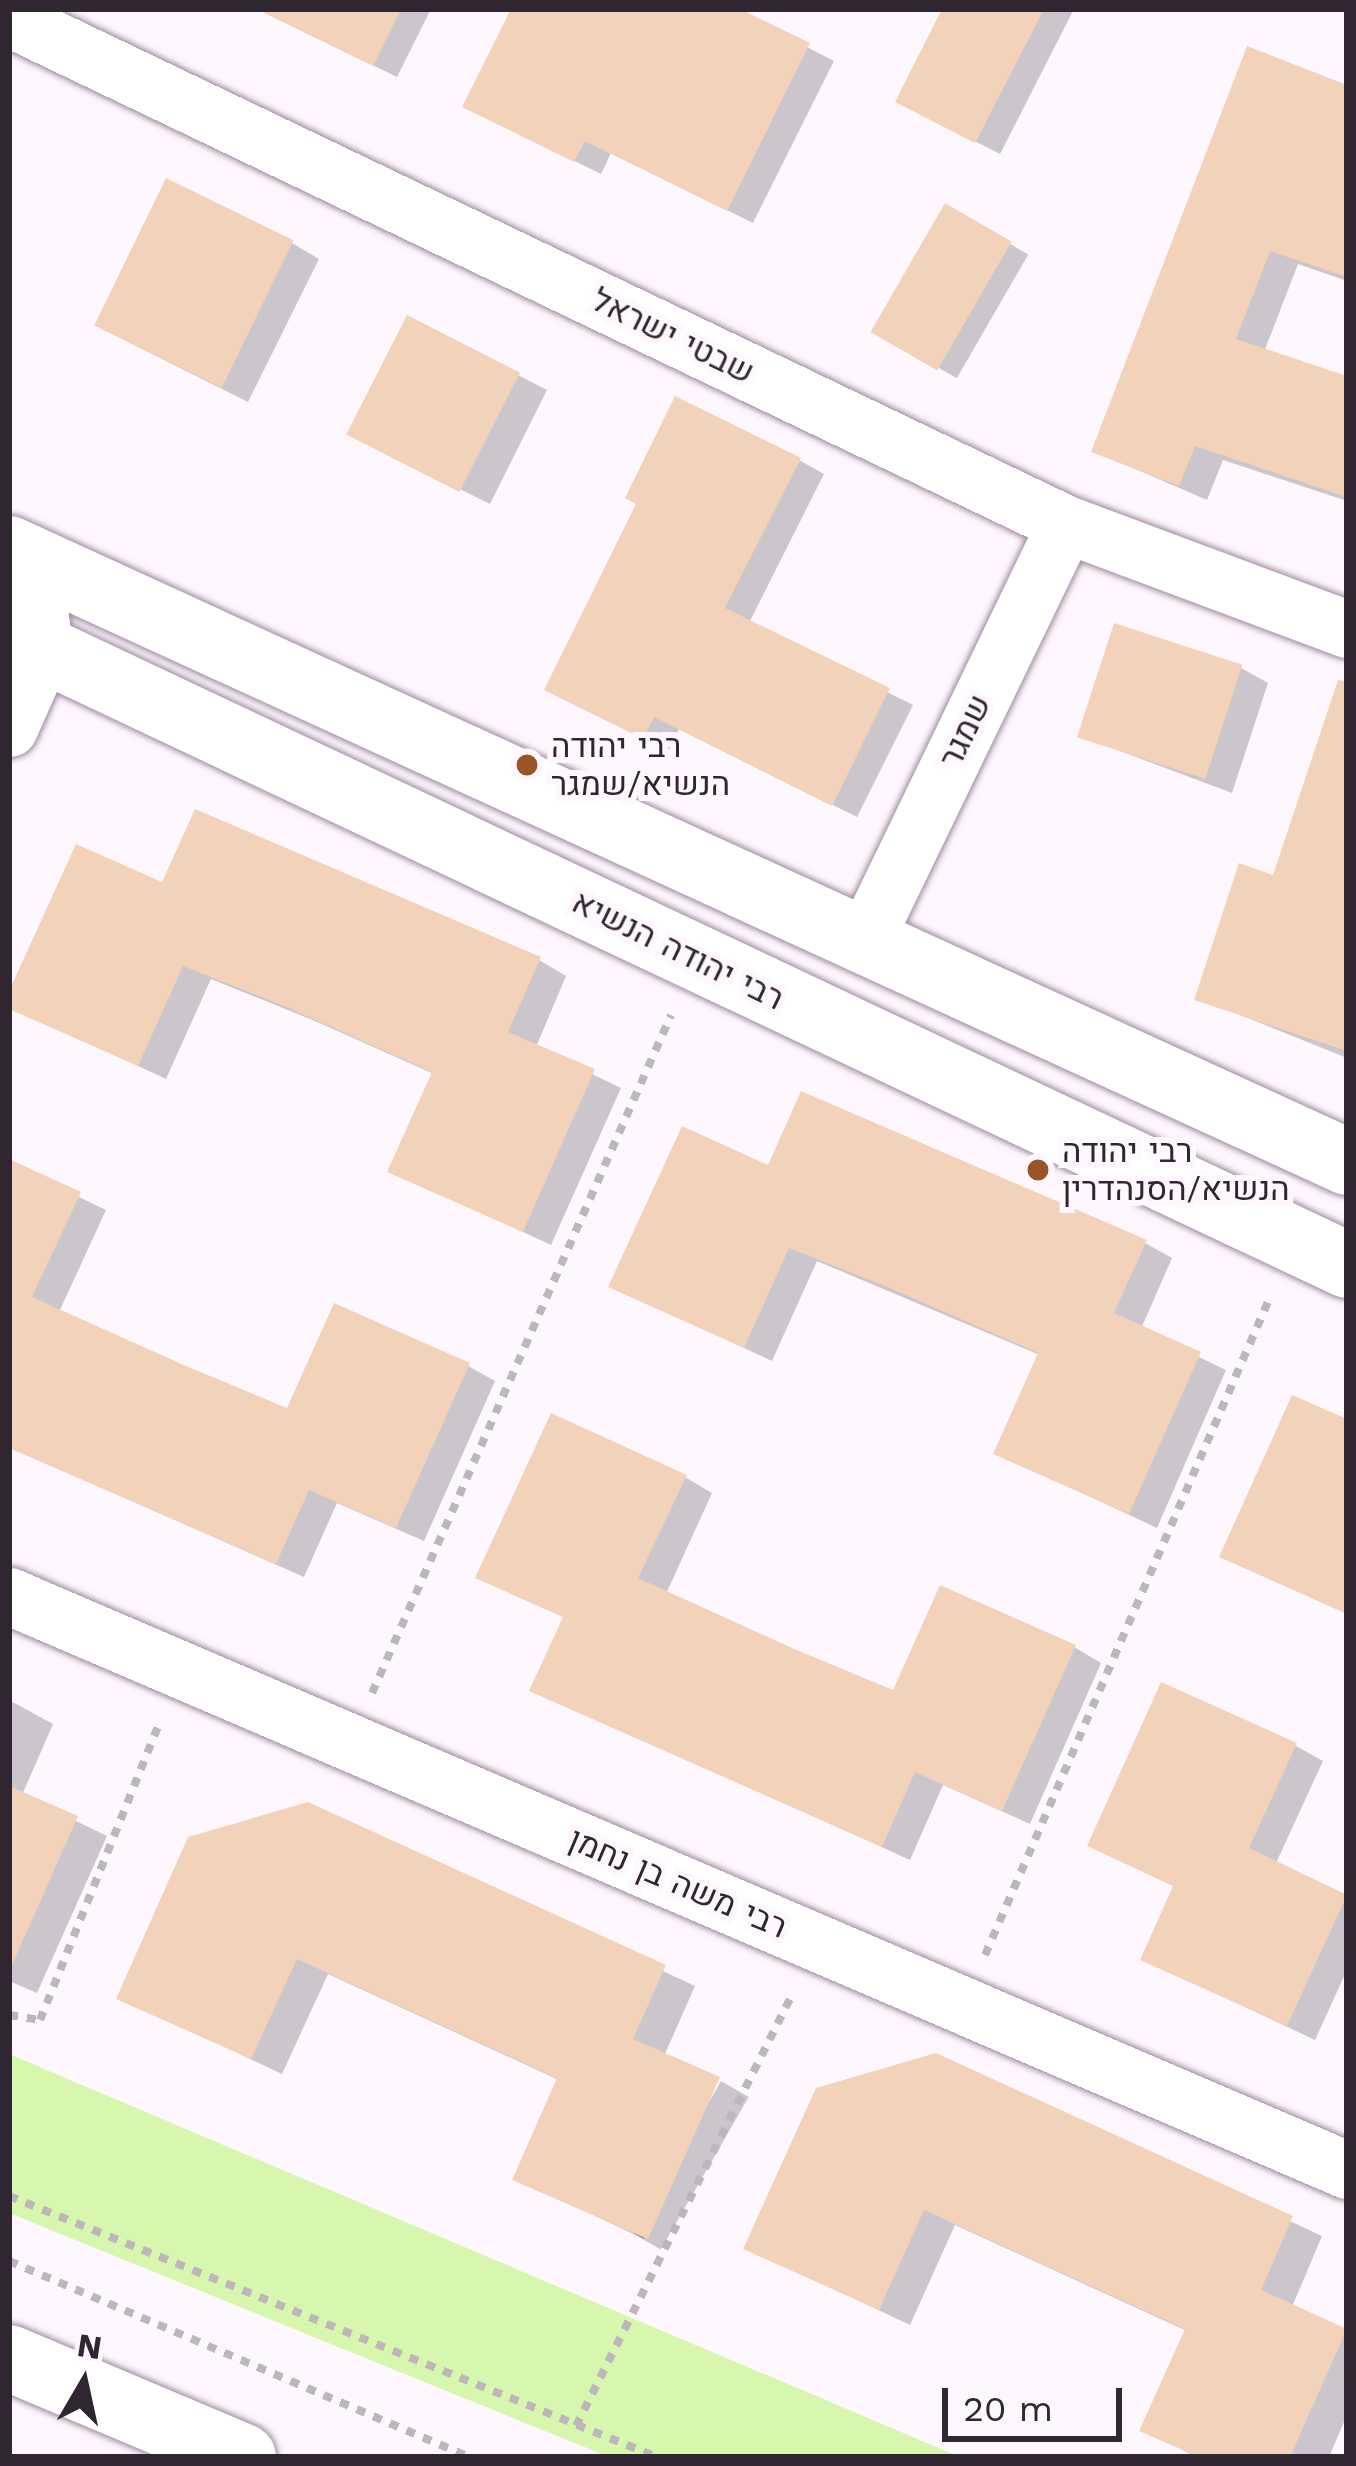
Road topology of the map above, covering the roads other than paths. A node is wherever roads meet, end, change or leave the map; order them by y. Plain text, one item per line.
1 (9, 18) edge
2 (1066, 524) junction
3 (21, 554) edge
4 (130, 603) junction
5 (1347, 629) edge
6 (27, 641) edge
7 (9, 728) edge
8 (865, 938) junction
9 (1347, 1162) edge
10 (1320, 1253) edge
11 (9, 1596) edge
12 (1347, 2170) edge
13 (9, 2358) edge
14 (243, 2457) edge

1 - 2 street, שבטי ישראל
2 - 5 street, שבטי ישראל
2 - 8 street, שמגר
3 - 4 street
3 - 6 street
4 - 6 street
4 - 8 street
6 - 7 street
6 - 10 street, רבי יהודה הנשיא
8 - 9 street
11 - 12 street, רבי משה בן נחמן
13 - 14 street

